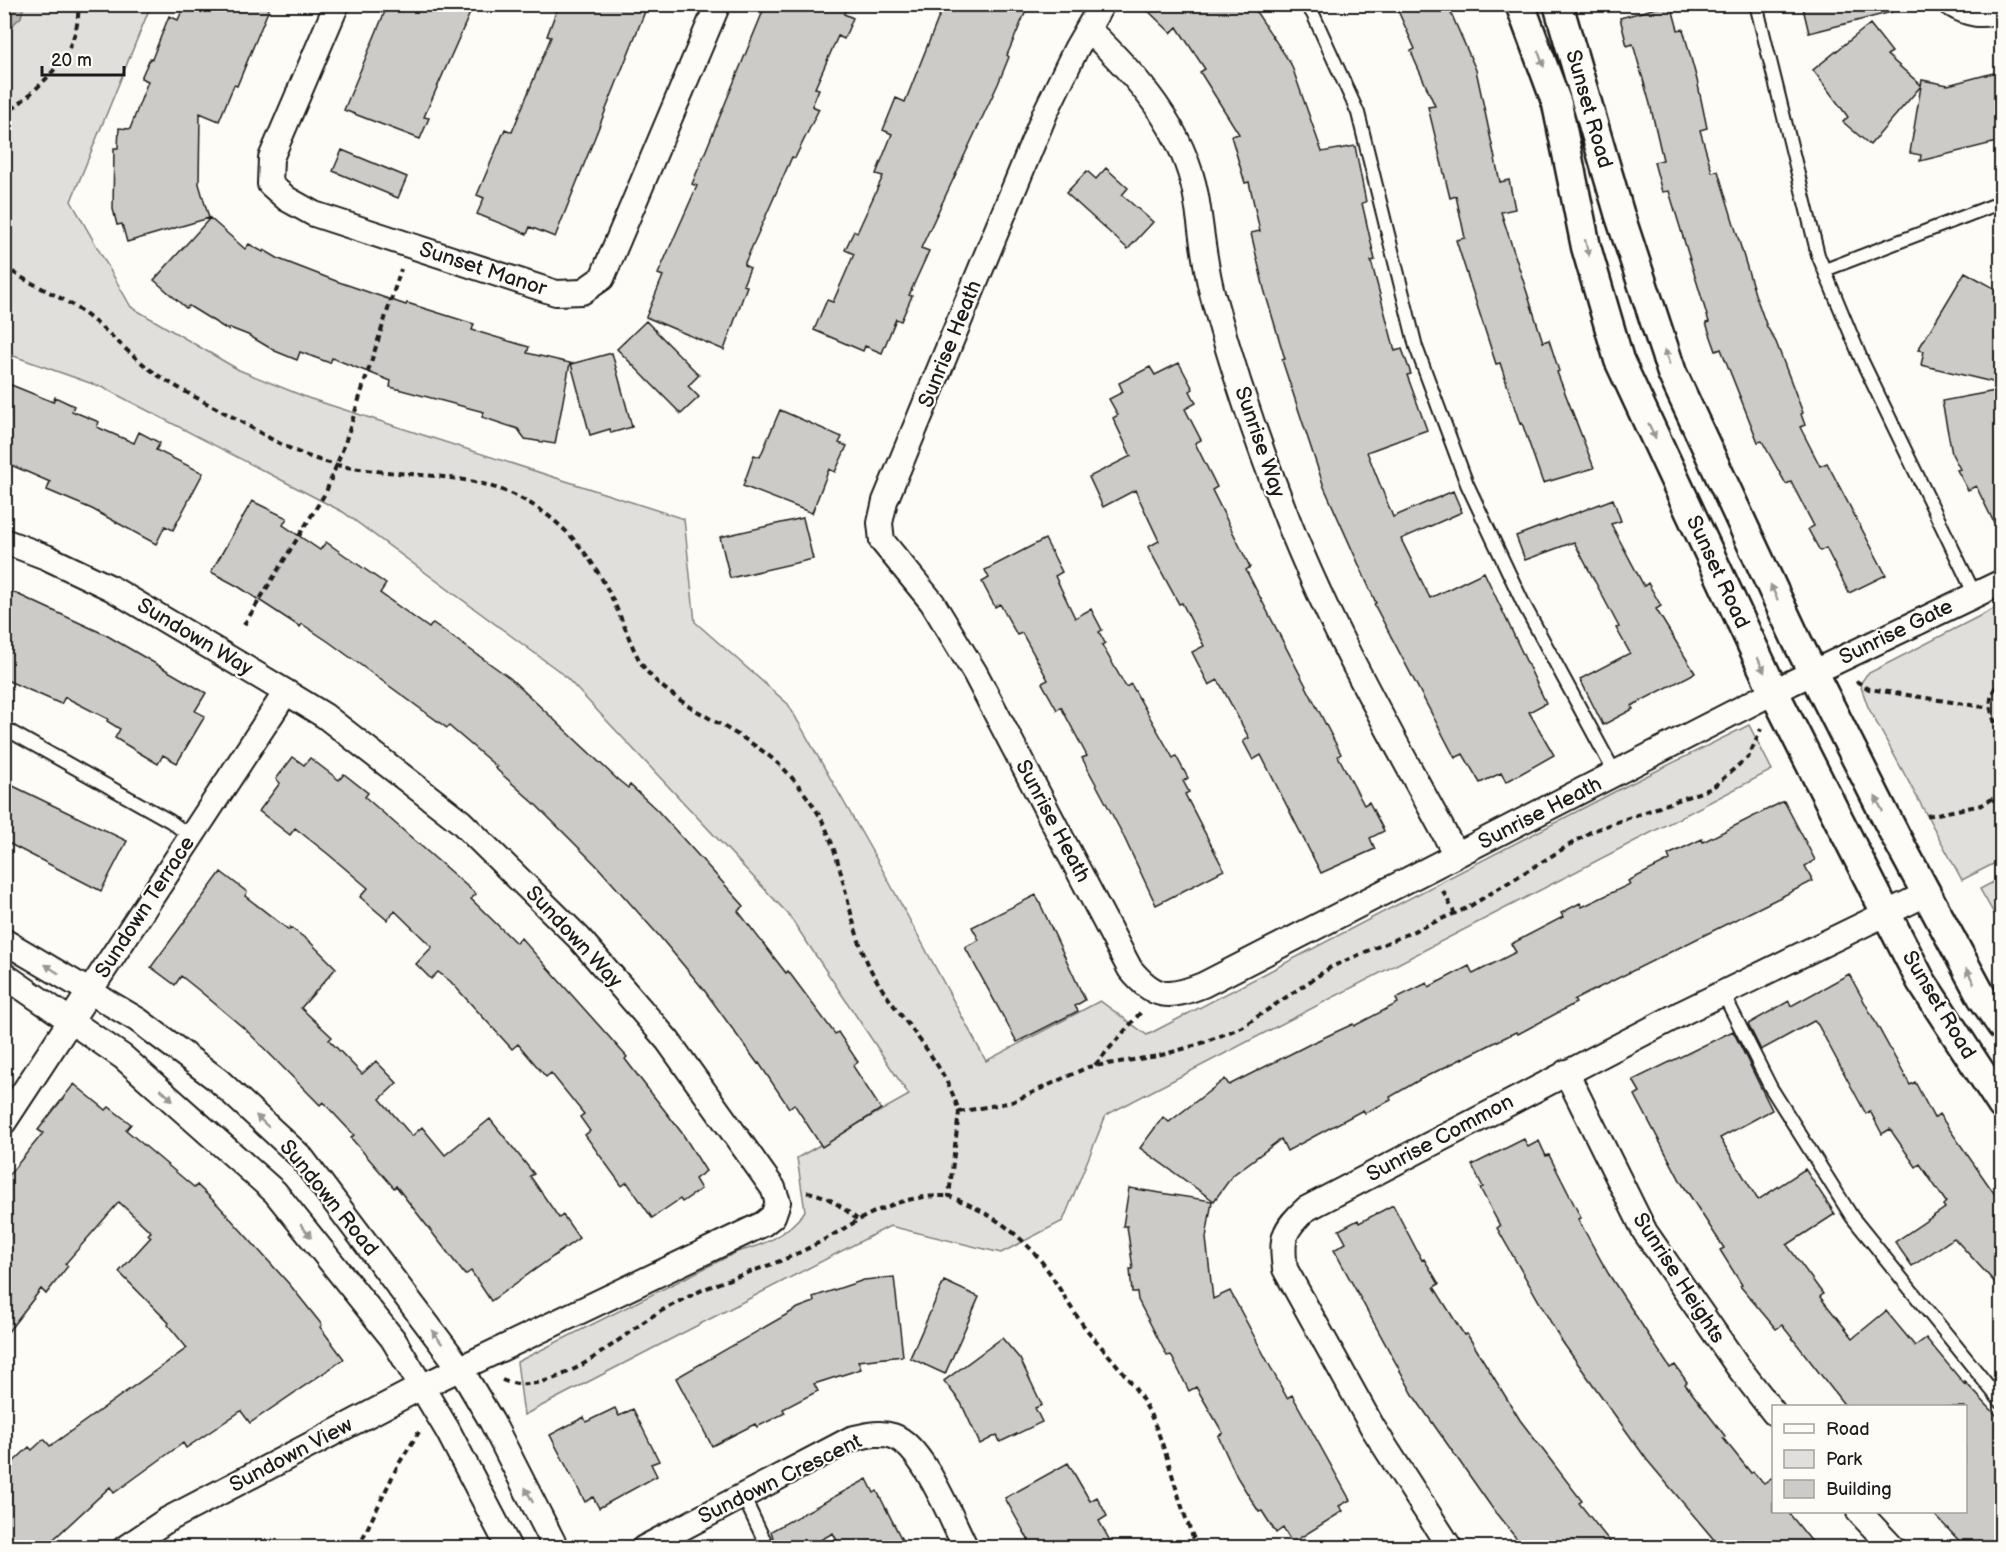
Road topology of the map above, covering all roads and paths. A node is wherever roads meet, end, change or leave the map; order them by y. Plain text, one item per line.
1 (78, 4) edge
2 (337, 4) edge
3 (718, 4) edge
4 (1102, 4) edge
5 (1306, 4) edge
6 (1520, 4) edge
7 (1558, 4) edge
8 (1756, 4) edge
9 (1951, 4) edge
10 (2001, 10) edge
11 (1088, 29) junction
12 (4, 117) edge
13 (2001, 202) edge
14 (4, 266) edge
15 (401, 268) dead end
16 (1825, 270) junction
17 (337, 465) junction
18 (4, 541) edge
19 (2001, 582) edge
20 (1975, 595) junction
21 (244, 625) dead end
22 (2001, 679) edge
23 (1855, 680) dead end
24 (1793, 683) junction
25 (286, 692) junction
26 (1989, 708) junction
27 (4, 728) edge
28 (1761, 729) dead end
29 (2001, 737) edge
30 (1616, 775) junction
31 (2001, 793) edge
32 (1927, 816) dead end
33 (191, 837) junction
34 (1456, 855) junction
35 (1441, 888) dead end
36 (1926, 894) junction
37 (1886, 913) junction
38 (1455, 914) junction
39 (4, 941) edge
40 (4, 975) edge
41 (91, 989) junction
42 (1157, 993) junction
43 (1723, 993) junction
44 (70, 1022) junction
45 (2001, 1026) edge
46 (1094, 1066) junction
47 (1566, 1072) junction
48 (2001, 1105) edge
49 (959, 1112) junction
50 (4, 1122) edge
51 (807, 1192) dead end
52 (949, 1196) junction
53 (856, 1219) junction
54 (460, 1368) junction
55 (502, 1380) dead end
56 (421, 1387) junction
57 (2001, 1403) edge
58 (1772, 1412) edge
59 (421, 1429) dead end
60 (743, 1496) junction
61 (1860, 1513) edge
62 (125, 1548) edge
63 (358, 1548) edge
64 (509, 1548) edge
65 (556, 1548) edge
66 (644, 1548) edge
67 (768, 1548) edge
68 (966, 1548) edge
69 (1198, 1548) edge
70 (1450, 1548) edge
71 (1893, 1548) edge

1 - 12 path
2 - 3 street, Sunset Manor
4 - 11 street, Sunrise Heath
5 - 30 lane
6 -> 24 street, Sunset Road
24 -> 7 street, Sunset Road
8 - 16 lane
9 - 10 street
11 - 34 street, Sunrise Way
11 - 42 street, Sunrise Heath
13 - 16 lane
14 - 17 path
15 - 17 path
16 - 20 lane
17 - 21 path
17 - 49 path
18 - 25 street, Sundown Way
19 - 20 street, Sunrise Gate
20 - 24 street, Sunrise Gate
22 - 26 path
23 - 26 path
24 - 30 street, Sunrise Heath
36 -> 24 street, Sunset Road
24 - 37 street, Sunset Road
25 - 33 street, Sundown Terrace
25 - 54 street, Sundown Way
26 - 29 path
27 - 33 lane
28 - 38 path
30 - 34 street, Sunrise Heath
31 - 32 path
33 - 41 street, Sundown Terrace
34 - 42 street, Sunrise Heath
35 - 38 path
36 - 37 street, Sunrise Common
45 -> 36 street, Sunset Road
37 - 43 street, Sunrise Common
37 - 48 street, Sunset Road
38 - 46 path
41 -> 39 street, Sundown Road
40 - 44 street, Sundown Road
41 - 44 street, Sundown Terrace
54 -> 41 street, Sundown Road
42 - 46 path
43 - 47 street, Sunrise Common
43 - 57 lane
44 - 50 street, Sundown Terrace
44 -> 56 street, Sundown Road
46 - 49 path
47 - 58 street, Sunrise Heights
47 - 70 street, Sunrise Common
49 - 52 path
51 - 53 path
52 - 53 path
52 - 69 path
53 - 55 path
54 - 56 street, Sundown View
65 -> 54 street, Sundown Road
56 - 62 street, Sundown View
56 - 64 street, Sundown Road
59 - 63 path
60 - 66 street, Sundown Crescent
60 - 67 lane
60 - 68 street, Sundown Crescent
61 - 71 street

